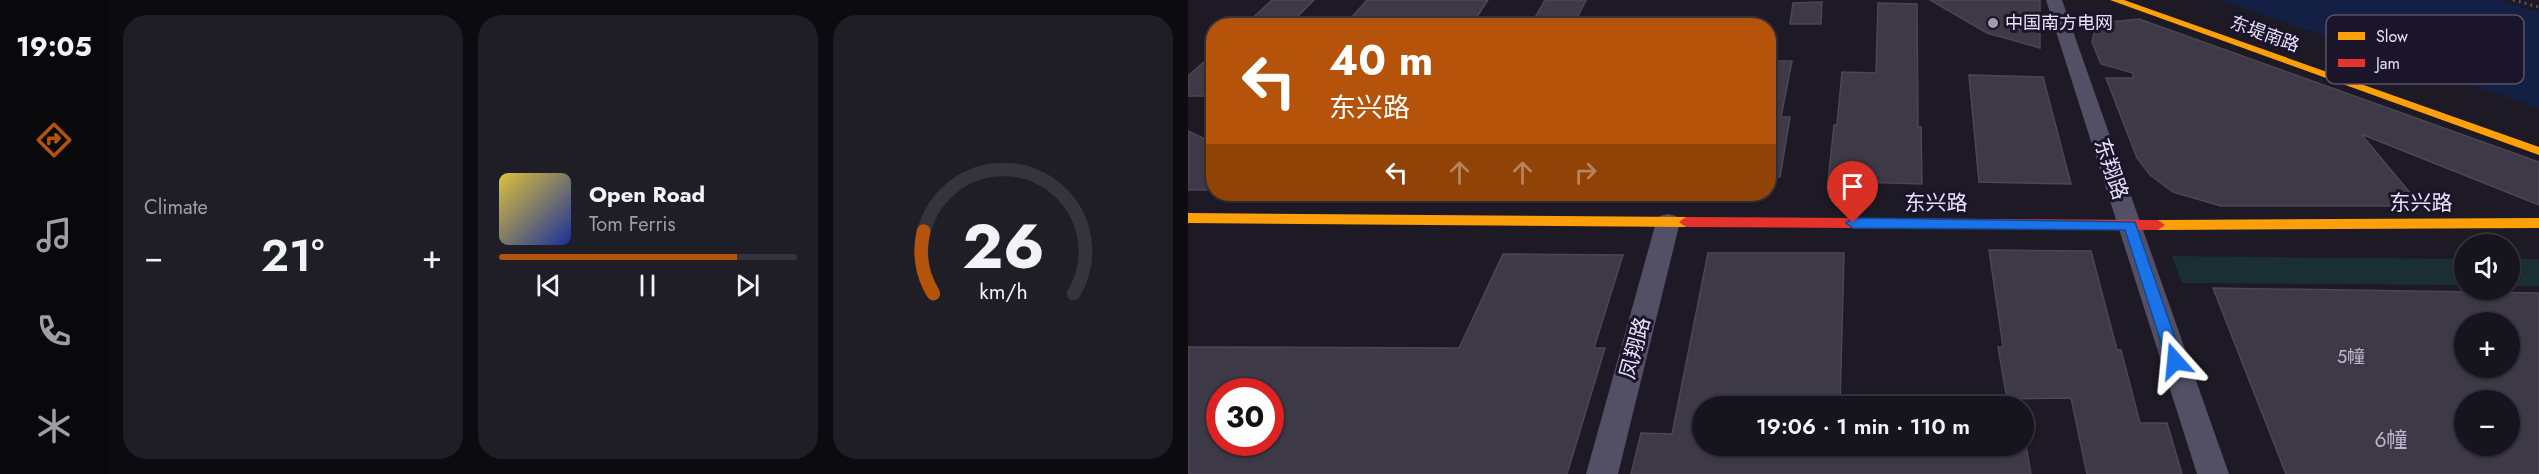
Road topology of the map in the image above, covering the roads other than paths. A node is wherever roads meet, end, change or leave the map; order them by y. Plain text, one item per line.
1 (2054, 0) edge
2 (2115, 0) edge
3 (2152, 0) edge
4 (2326, 61) edge
5 (2326, 75) edge
6 (2351, 84) edge
7 (2539, 151) edge
8 (1188, 218) edge
9 (1668, 222) junction
10 (2539, 223) edge
11 (2130, 225) junction
12 (1602, 474) edge
13 (2213, 474) edge

1 - 11 street, 东翔路
2 - 5 street, 东堤南路
3 - 4 street, 东堤南路
6 - 7 street, 东堤南路
8 - 9 street, 东兴路
9 - 11 street, 东兴路
9 - 12 street, 凤翔路
10 - 11 street, 东兴路
11 - 13 street, 东翔路

